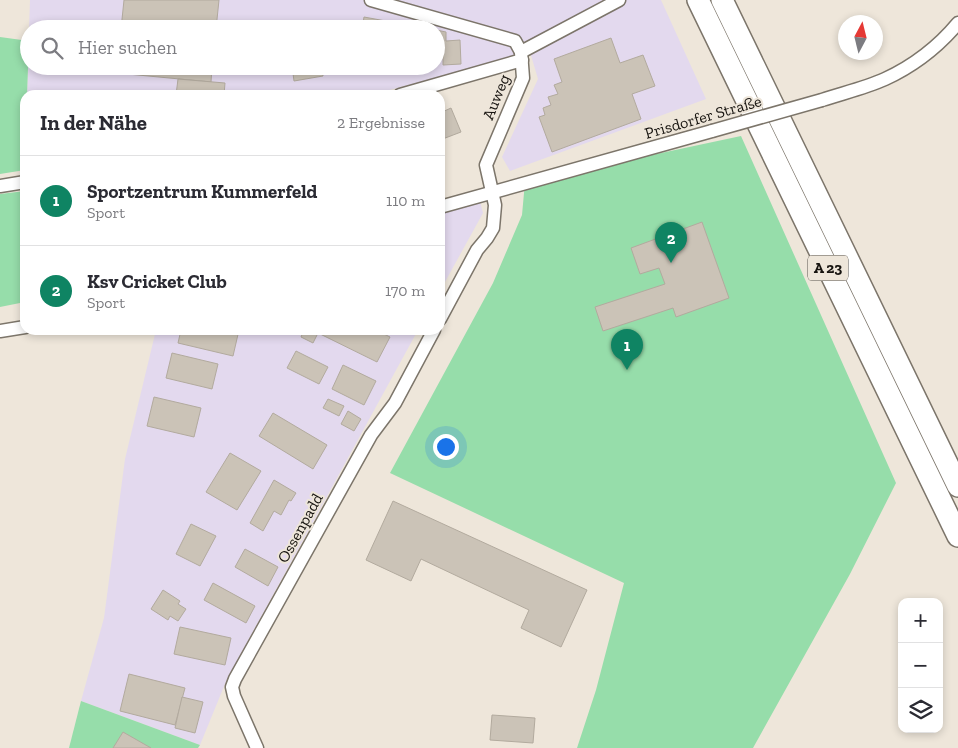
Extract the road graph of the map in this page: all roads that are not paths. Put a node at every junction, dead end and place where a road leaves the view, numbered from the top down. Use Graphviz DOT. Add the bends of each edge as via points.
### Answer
graph roads {
  1 [pos="371,0"];
  2 [pos="619,0"];
  3 [pos="698,0"];
  4 [pos="722,0"];
  5 [pos="441,20"];
  6 [pos="445,21"];
  7 [pos="958,23"];
  8 [pos="522,56"];
  9 [pos="416,90"];
  10 [pos="20,183"];
  11 [pos="0,186"];
  12 [pos="491,193"];
  13 [pos="445,206"];
  14 [pos="445,310"];
  15 [pos="20,328"];
  16 [pos="0,331"];
  17 [pos="431,335"];
  18 [pos="958,486"];
  19 [pos="958,536"];
  20 [pos="256,748"];
  1 -- 5 [label="street"];
  2 -- 8 [label="street"];
  3 -- 19 [label="highway, A 23"];
  4 -- 18 [label="highway, A 23"];
  6 -- 8 [label="street" via="515,41"];
  7 -- 12 [label="street, Prisdorfer Straße, bridge" via="945,39 919,59 884,79 822,100"];
  8 -- 9 [label="street"];
  8 -- 12 [label="street, Auweg" via="523,78 486,165"];
  10 -- 11 [label="street"];
  12 -- 13 [label="street, Prisdorfer Straße"];
  12 -- 14 [label="street" via="495,205 493,228 477,250"];
  15 -- 16 [label="street"];
  17 -- 20 [label="street, Ossenpadd" via="395,403 371,435 235,679 232,687 234,696"];
}
